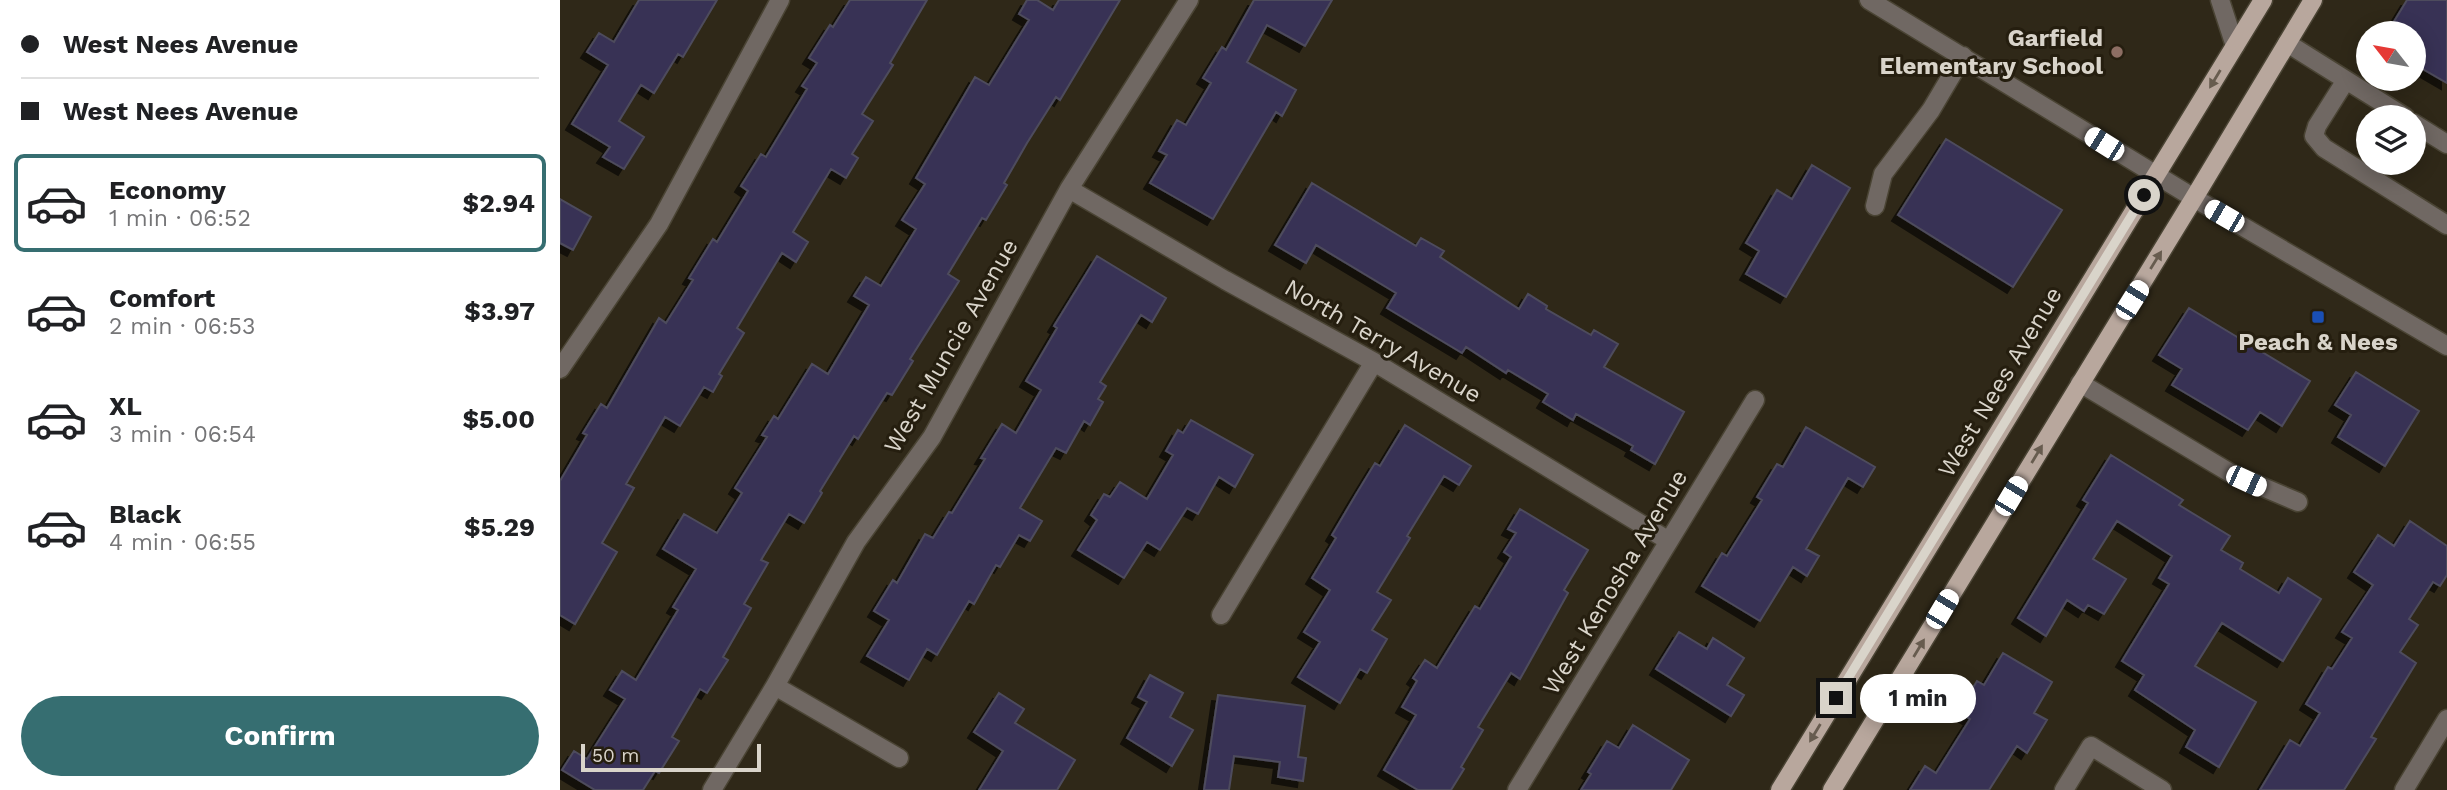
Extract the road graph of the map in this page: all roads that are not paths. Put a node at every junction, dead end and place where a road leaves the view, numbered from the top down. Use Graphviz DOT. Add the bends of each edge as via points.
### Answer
graph roads {
  1 [pos="780,0"];
  2 [pos="1189,0"];
  3 [pos="1869,0"];
  4 [pos="2220,0"];
  5 [pos="2263,0"];
  6 [pos="2313,0"];
  7 [pos="2287,43"];
  8 [pos="2235,46"];
  9 [pos="1963,56"];
  10 [pos="2346,80"];
  11 [pos="2386,105"];
  12 [pos="2426,131"];
  13 [pos="2447,144"];
  14 [pos="2156,175"];
  15 [pos="1069,189"];
  16 [pos="2194,198"];
  17 [pos="1875,206"];
  18 [pos="2447,225"];
  19 [pos="2447,346"];
  20 [pos="1374,362"];
  21 [pos="560,369"];
  22 [pos="2080,383"];
  23 [pos="1755,400"];
  24 [pos="2298,502"];
  25 [pos="1669,541"];
  26 [pos="1221,615"];
  27 [pos="775,686"];
  28 [pos="2447,719"];
  29 [pos="899,758"];
  30 [pos="712,790"];
  31 [pos="1517,790"];
  32 [pos="1780,790"];
  33 [pos="1832,790"];
  34 [pos="2064,790"];
  35 [pos="2162,790"];
  36 [pos="2404,790"];
  1 -- 21 [label="street" via="659,224"];
  2 -- 15 [label="street, West Muncie Avenue"];
  3 -- 9 [label="street"];
  4 -- 8 [label="street"];
  5 -- 8 [label="main road, West Nees Avenue"];
  6 -- 7 [label="main road"];
  7 -- 10 [label="street"];
  7 -- 16 [label="main road"];
  8 -- 14 [label="main road, West Nees Avenue, one-way"];
  9 -- 14 [label="street"];
  9 -- 17 [label="street" via="1931,110 1883,174"];
  10 -- 11 [label="street"];
  10 -- 18 [label="street" via="2314,136 2324,148"];
  12 -- 13 [label="street"];
  14 -- 16 [label="street"];
  14 -- 32 [label="main road, West Nees Avenue, one-way"];
  15 -- 20 [label="street, North Terry Avenue"];
  15 -- 27 [label="street, West Muncie Avenue" via="932,437 856,542"];
  16 -- 19 [label="street"];
  22 -- 16 [label="main road, one-way"];
  20 -- 25 [label="street, North Terry Avenue"];
  20 -- 26 [label="street"];
  22 -- 24 [label="street" via="2232,474"];
  33 -- 22 [label="main road, one-way"];
  23 -- 25 [label="street, West Kenosha Avenue"];
  25 -- 31 [label="street, West Kenosha Avenue"];
  27 -- 29 [label="street"];
  27 -- 30 [label="street, West Muncie Avenue"];
  28 -- 36 [label="street"];
  34 -- 35 [label="street" via="2091,746"];
}
